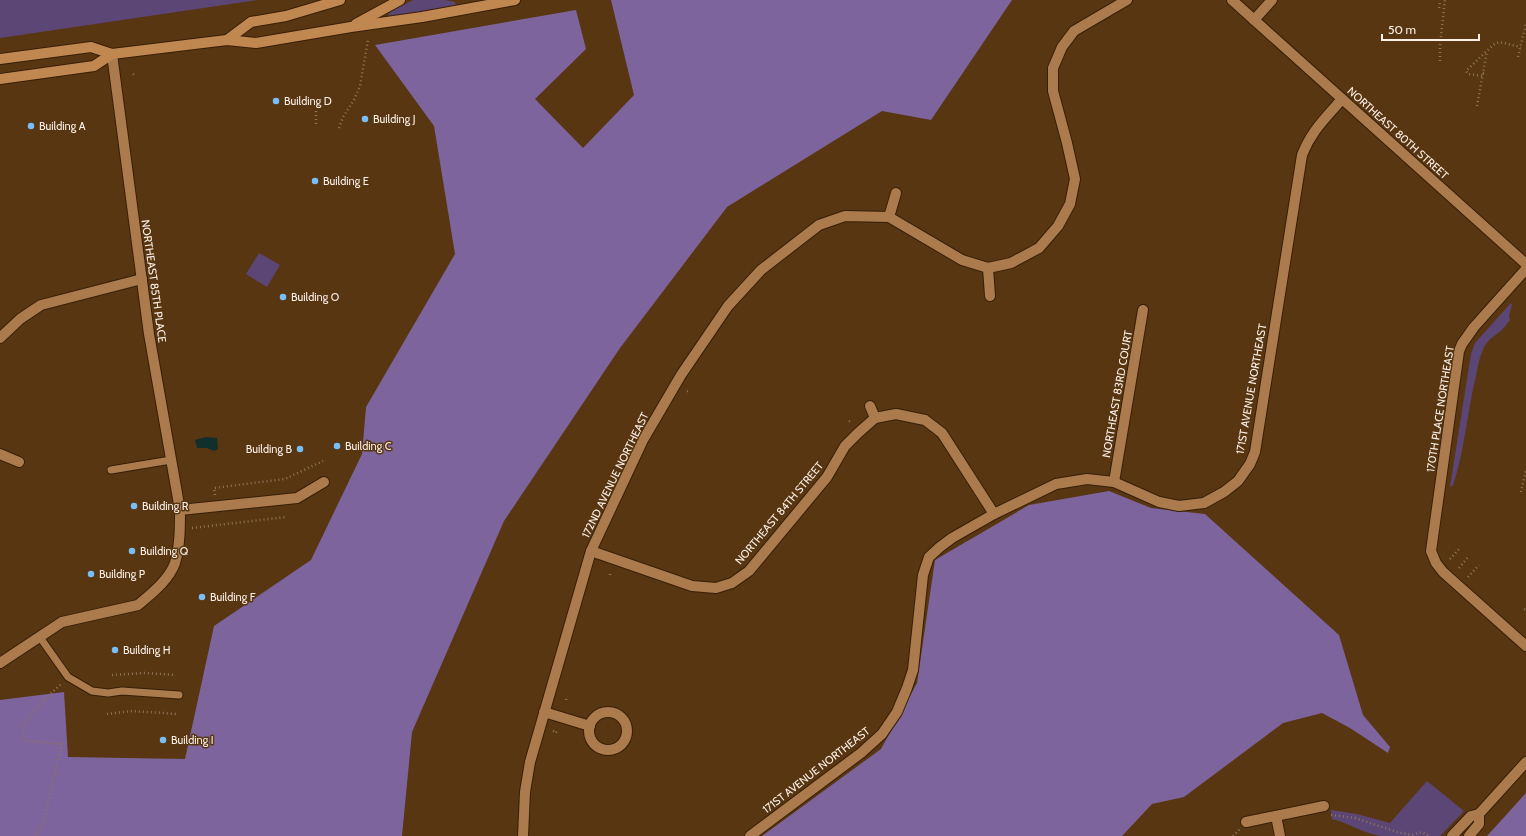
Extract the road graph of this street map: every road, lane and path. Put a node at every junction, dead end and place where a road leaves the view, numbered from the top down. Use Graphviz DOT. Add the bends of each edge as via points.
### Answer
graph roads {
  1 [pos="340,0"];
  2 [pos="400,0"];
  3 [pos="515,0"];
  4 [pos="1127,0"];
  5 [pos="1232,0"];
  6 [pos="1272,0"];
  7 [pos="1440,0"];
  8 [pos="1445,0"];
  9 [pos="1439,8"];
  10 [pos="1254,20"];
  11 [pos="1526,23"];
  12 [pos="351,27"];
  13 [pos="227,40"];
  14 [pos="368,40"];
  15 [pos="1521,47"];
  16 [pos="1487,51"];
  17 [pos="112,54"];
  18 [pos="1518,57"];
  19 [pos="0,59"];
  20 [pos="1440,61"];
  21 [pos="1487,74"];
  22 [pos="1482,75"];
  23 [pos="0,79"];
  24 [pos="1342,99"];
  25 [pos="1477,106"];
  26 [pos="316,108"];
  27 [pos="316,124"];
  28 [pos="339,128"];
  29 [pos="896,193"];
  30 [pos="889,217"];
  31 [pos="1526,264"];
  32 [pos="988,268"];
  33 [pos="1526,269"];
  34 [pos="142,279"];
  35 [pos="990,296"];
  36 [pos="1143,310"];
  37 [pos="0,338"];
  38 [pos="870,406"];
  39 [pos="875,418"];
  40 [pos="0,454"];
  41 [pos="171,460"];
  42 [pos="323,461"];
  43 [pos="19,462"];
  44 [pos="111,470"];
  45 [pos="1526,470"];
  46 [pos="324,482"];
  47 [pos="1114,482"];
  48 [pos="1521,492"];
  49 [pos="215,498"];
  50 [pos="180,510"];
  51 [pos="994,514"];
  52 [pos="286,516"];
  53 [pos="192,528"];
  54 [pos="1460,548"];
  55 [pos="591,551"];
  56 [pos="1469,556"];
  57 [pos="1450,559"];
  58 [pos="1479,565"];
  59 [pos="1458,568"];
  60 [pos="1468,577"];
  61 [pos="39,636"];
  62 [pos="1526,646"];
  63 [pos="0,664"];
  64 [pos="112,674"];
  65 [pos="176,675"];
  66 [pos="68,677"];
  67 [pos="179,695"];
  68 [pos="567,696"];
  69 [pos="566,700"];
  70 [pos="544,712"];
  71 [pos="107,714"];
  72 [pos="177,714"];
  73 [pos="590,726"];
  74 [pos="557,729"];
  75 [pos="553,731"];
  76 [pos="1526,762"];
  77 [pos="1324,806"];
  78 [pos="1479,814"];
  79 [pos="1331,815"];
  80 [pos="1276,816"];
  81 [pos="1246,822"];
  82 [pos="1237,831"];
  83 [pos="36,836"];
  84 [pos="524,836"];
  85 [pos="750,836"];
  86 [pos="1233,836"];
  87 [pos="1280,836"];
  88 [pos="1429,836"];
  89 [pos="1452,836"];
  90 [pos="1469,836"];
  1 -- 13 [label="main road" via="286,16 251,22"];
  2 -- 12 [label="main road"];
  3 -- 12 [label="main road"];
  4 -- 32 [label="street, 172ND AVENUE NORTHEAST" via="1074,31 1062,47 1053,68 1053,91 1075,179 1070,204 1058,226 1038,248 1011,263"];
  5 -- 10 [label="street, NORTHEAST 80TH STREET"];
  6 -- 10 [label="street"];
  7 -- 9 [label="path"];
  8 -- 20 [label="path"];
  10 -- 24 [label="street, NORTHEAST 80TH STREET"];
  11 -- 15 [label="path"];
  12 -- 13 [label="main road" via="256,44"];
  13 -- 17 [label="main road"];
  14 -- 28 [label="path" via="360,86"];
  15 -- 16 [label="path" via="1499,42"];
  15 -- 18 [label="path"];
  16 -- 22 [label="path"];
  16 -- 22 [label="path" via="1466,71 1468,74"];
  17 -- 19 [label="main road" via="91,47"];
  17 -- 23 [label="main road" via="94,66"];
  17 -- 34 [label="street, NORTHEAST 85TH PLACE"];
  21 -- 22 [label="path"];
  22 -- 25 [label="path"];
  24 -- 31 [label="street, NORTHEAST 80TH STREET"];
  24 -- 47 [label="street, 171ST AVENUE NORTHEAST" via="1308,140 1302,155 1255,452 1250,464 1238,481 1224,492 1204,502 1180,506 1159,502"];
  26 -- 27 [label="path"];
  29 -- 30 [label="street"];
  30 -- 32 [label="street, 172ND AVENUE NORTHEAST" via="962,260"];
  30 -- 55 [label="street, 172ND AVENUE NORTHEAST" via="845,216 819,225 761,270 728,306 681,375 643,440"];
  32 -- 35 [label="street"];
  33 -- 62 [label="street, 170TH PLACE NORTHEAST" via="1474,327 1459,351 1430,551 1436,563 1447,575"];
  34 -- 37 [label="street" via="41,305 20,319"];
  34 -- 41 [label="street, NORTHEAST 85TH PLACE"];
  36 -- 47 [label="street, NORTHEAST 83RD COURT"];
  38 -- 39 [label="street"];
  39 -- 51 [label="street" via="896,414 925,420 942,432"];
  39 -- 55 [label="street, NORTHEAST 84TH STREET" via="845,446 827,477 749,571 732,583 716,588 692,586"];
  40 -- 43 [label="street"];
  41 -- 44 [label="lane"];
  41 -- 50 [label="street, NORTHEAST 85TH PLACE"];
  42 -- 49 [label="path" via="285,479 214,488"];
  45 -- 48 [label="path"];
  46 -- 50 [label="street" via="297,498"];
  47 -- 51 [label="street, 171ST AVENUE NORTHEAST" via="1087,479 1056,484"];
  50 -- 61 [label="street, NORTHEAST 85TH PLACE" via="180,539 174,564 164,580 146,599 138,605 62,622"];
  51 -- 85 [label="street, 171ST AVENUE NORTHEAST" via="952,538 929,557 923,575 913,670 897,712 882,734 862,753"];
  52 -- 53 [label="path"];
  54 -- 57 [label="path"];
  55 -- 70 [label="street, 172ND AVENUE NORTHEAST"];
  56 -- 59 [label="path"];
  58 -- 60 [label="path"];
  61 -- 63 [label="street, NORTHEAST 85TH PLACE"];
  61 -- 66 [label="lane"];
  64 -- 65 [label="path"];
  66 -- 67 [label="lane" via="92,691"];
  66 -- 83 [label="path" via="22,726 25,741 62,744 43,824"];
  68 -- 69 [label="path"];
  70 -- 73 [label="street"];
  70 -- 84 [label="street, 172ND AVENUE NORTHEAST" via="526,785"];
  71 -- 72 [label="path" via="132,711"];
  74 -- 75 [label="path" via="556,733"];
  76 -- 78 [label="street"];
  77 -- 80 [label="street"];
  78 -- 89 [label="street" via="1471,816"];
  78 -- 90 [label="street" via="1479,824"];
  79 -- 88 [label="path" via="1355,818 1397,832 1412,835 1422,832"];
  80 -- 81 [label="street"];
  80 -- 87 [label="street"];
  82 -- 86 [label="path"];
}
